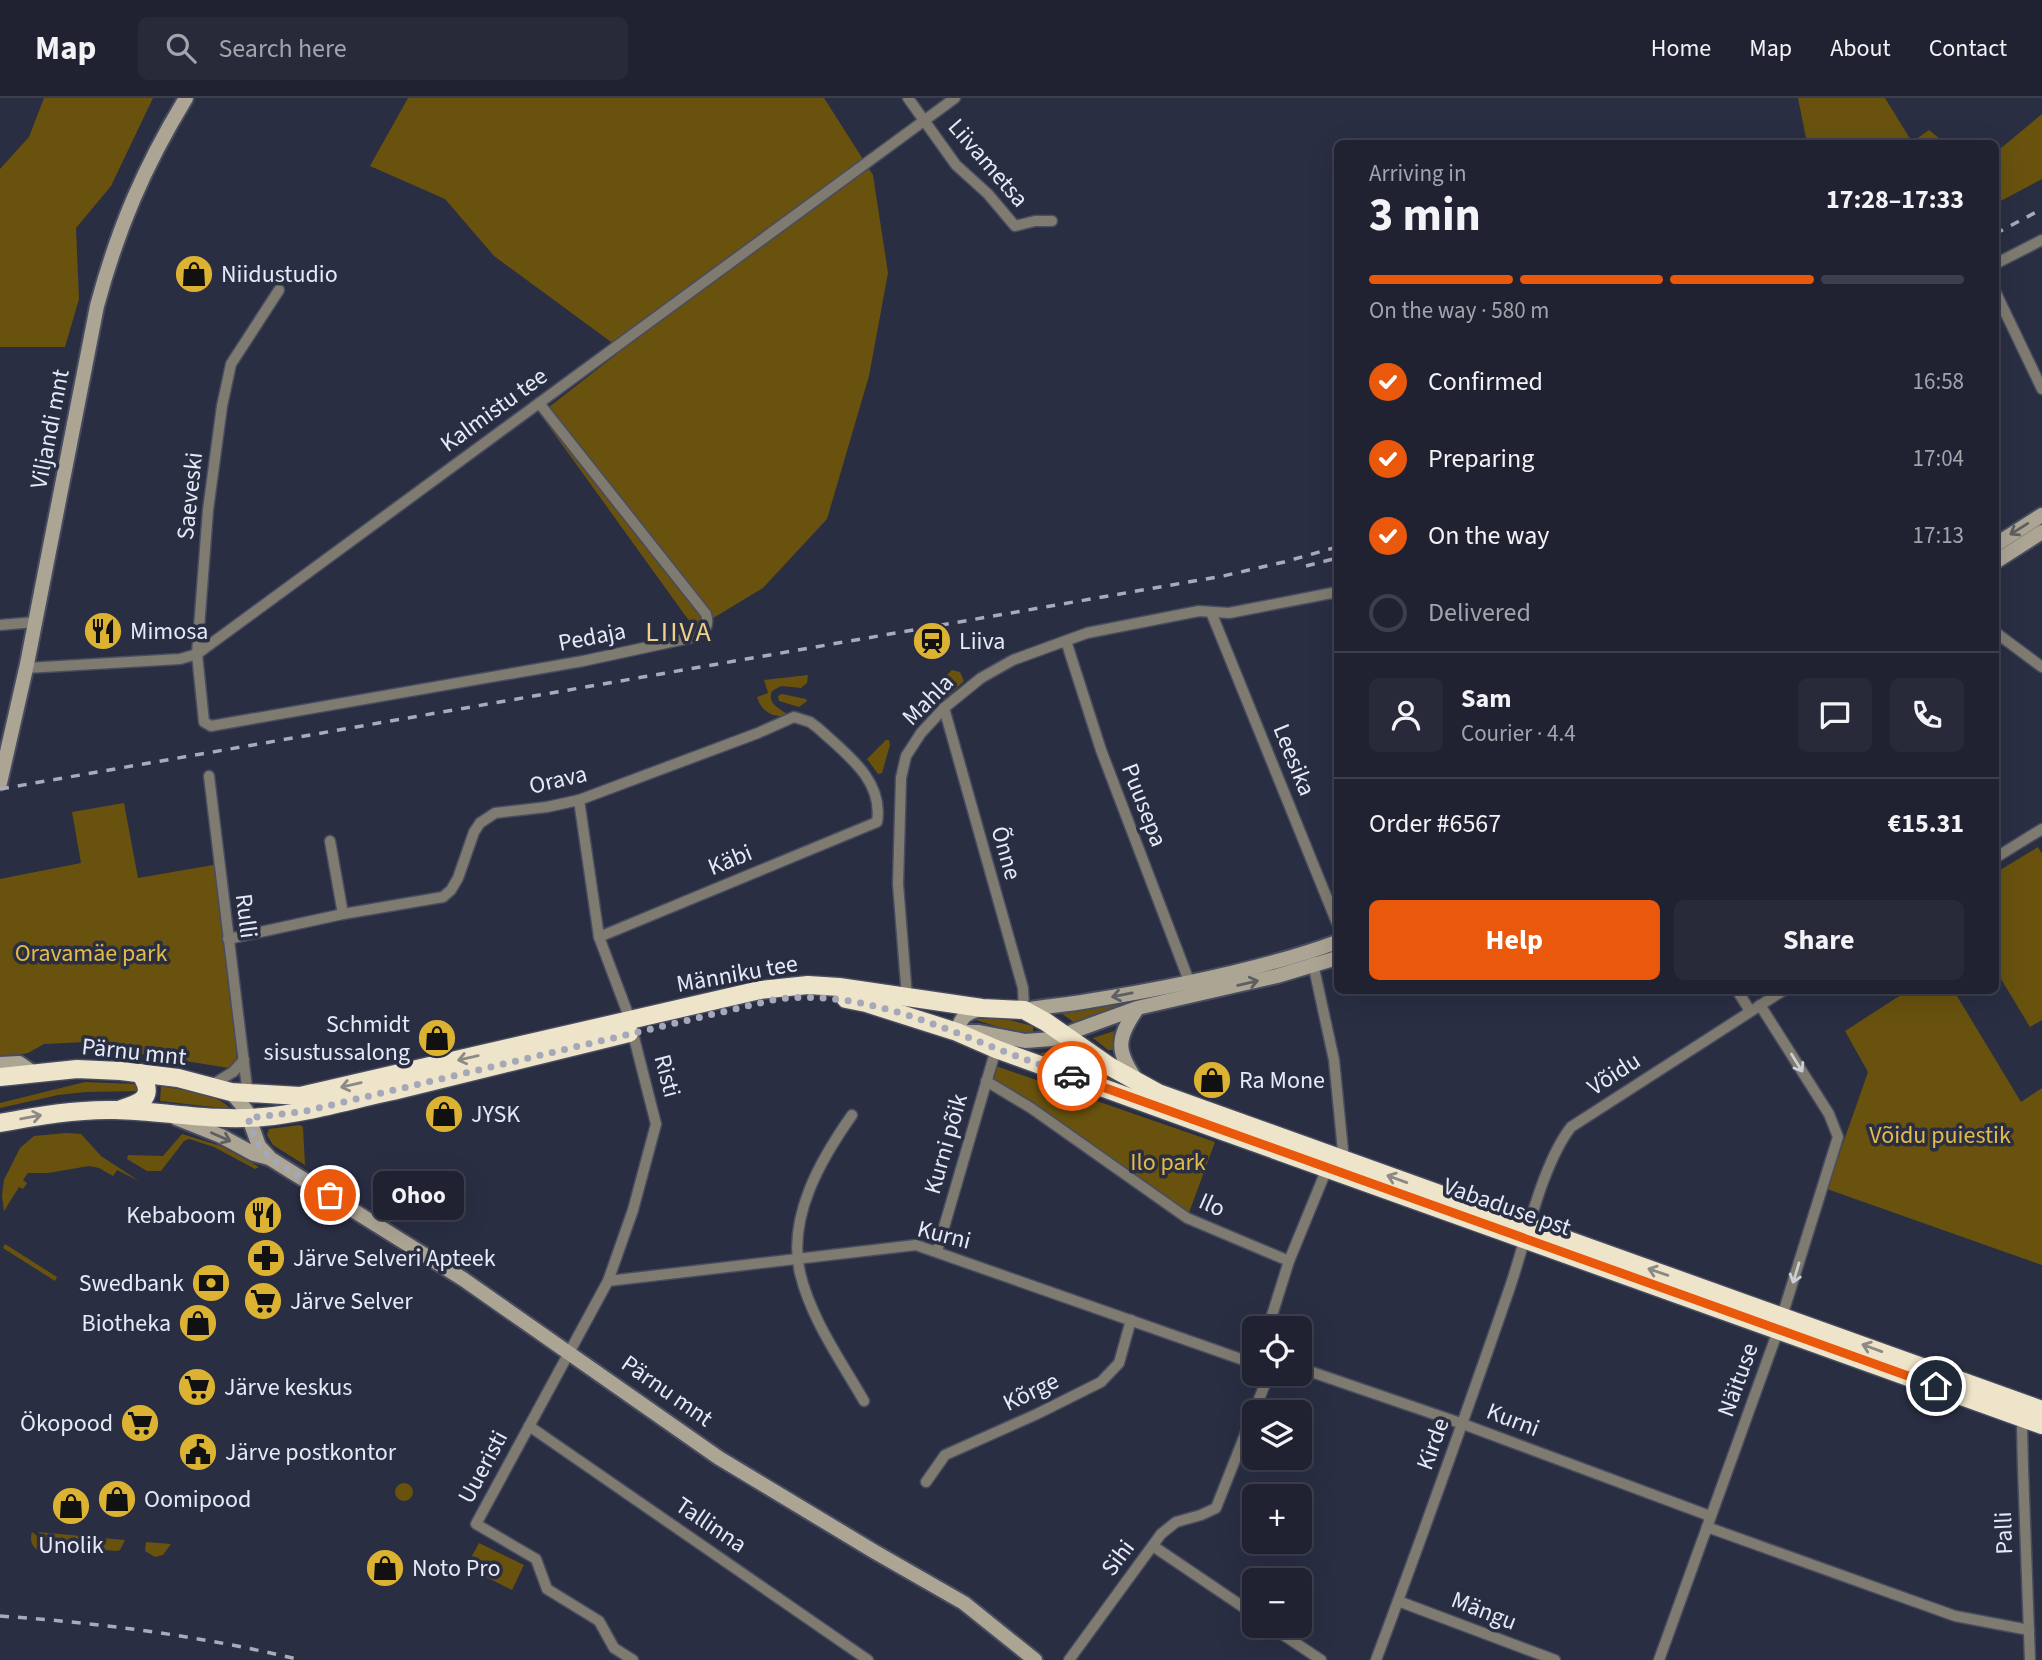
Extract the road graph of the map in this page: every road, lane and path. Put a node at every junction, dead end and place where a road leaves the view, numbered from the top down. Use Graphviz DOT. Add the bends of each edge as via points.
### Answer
graph roads {
  1 [pos="186,98"];
  2 [pos="908,98"];
  3 [pos="956,98"];
  4 [pos="925,121"];
  5 [pos="1052,221"];
  6 [pos="2042,240"];
  7 [pos="1999,262"];
  8 [pos="279,290"];
  9 [pos="1999,299"];
  10 [pos="2042,389"];
  11 [pos="539,403"];
  12 [pos="2042,515"];
  13 [pos="2042,532"];
  14 [pos="1999,542"];
  15 [pos="1999,559"];
  16 [pos="1334,593"];
  17 [pos="1211,612"];
  18 [pos="35,622"];
  19 [pos="0,625"];
  20 [pos="1999,635"];
  21 [pos="1066,641"];
  22 [pos="197,654"];
  23 [pos="2042,667"];
  24 [pos="26,668"];
  25 [pos="944,708"];
  26 [pos="204,722"];
  27 [pos="209,776"];
  28 [pos="0,783"];
  29 [pos="579,800"];
  30 [pos="877,822"];
  31 [pos="2042,829"];
  32 [pos="330,841"];
  33 [pos="1999,856"];
  34 [pos="343,914"];
  35 [pos="1334,916"];
  36 [pos="599,937"];
  37 [pos="228,939"];
  38 [pos="1334,944"];
  39 [pos="1334,958"];
  40 [pos="1312,959"];
  41 [pos="1189,981"];
  42 [pos="1740,994"];
  43 [pos="1778,994"];
  44 [pos="907,997"];
  45 [pos="1182,997"];
  46 [pos="1760,1005"];
  47 [pos="982,1008"];
  48 [pos="1137,1008"];
  49 [pos="1024,1010"];
  50 [pos="1751,1011"];
  51 [pos="631,1026"];
  52 [pos="957,1032"];
  53 [pos="1065,1035"];
  54 [pos="996,1049"];
  55 [pos="244,1060"];
  56 [pos="0,1064"];
  57 [pos="32,1072"];
  58 [pos="140,1073"];
  59 [pos="0,1077"];
  60 [pos="986,1081"];
  61 [pos="1140,1085"];
  62 [pos="210,1086"];
  63 [pos="240,1092"];
  64 [pos="118,1110"];
  65 [pos="247,1114"];
  66 [pos="172,1115"];
  67 [pos="852,1115"];
  68 [pos="0,1124"];
  69 [pos="271,1159"];
  70 [pos="1333,1161"];
  71 [pos="1528,1234"];
  72 [pos="937,1251"];
  73 [pos="799,1257"];
  74 [pos="1289,1261"];
  75 [pos="608,1281"];
  76 [pos="1272,1316"];
  77 [pos="1131,1320"];
  78 [pos="1780,1323"];
  79 [pos="570,1353"];
  80 [pos="1242,1359"];
  81 [pos="1312,1372"];
  82 [pos="1264,1386"];
  83 [pos="864,1401"];
  84 [pos="2031,1411"];
  85 [pos="1463,1424"];
  86 [pos="2042,1425"];
  87 [pos="529,1426"];
  88 [pos="926,1482"];
  89 [pos="1710,1516"];
  90 [pos="1707,1527"];
  91 [pos="1153,1546"];
  92 [pos="1398,1601"];
  93 [pos="1242,1606"];
  94 [pos="2029,1630"];
  95 [pos="1288,1638"];
  96 [pos="633,1660"];
  97 [pos="868,1660"];
  98 [pos="1035,1660"];
  99 [pos="1069,1660"];
  100 [pos="1321,1660"];
  101 [pos="1376,1660"];
  102 [pos="1555,1660"];
  103 [pos="1659,1660"];
  104 [pos="2030,1660"];
  1 -- 18 [label="main road, Viljandi mnt" via="131,202 105,276"];
  2 -- 4 [label="street, Liivametsa"];
  3 -- 4 [label="street, Kalmistu tee"];
  4 -- 5 [label="street, Liivametsa" via="956,165 1015,226"];
  4 -- 11 [label="street, Kalmistu tee"];
  6 -- 7 [label="street"];
  8 -- 22 [label="street, Saeveski" via="231,364 208,510"];
  9 -- 10 [label="street"];
  11 -- 22 [label="street, Kalmistu tee"];
  11 -- 26 [label="street, Pedaja" via="706,614 706,629 695,637 583,661 211,726"];
  12 -- 14 [label="main road, one-way"];
  13 -- 15 [label="main road"];
  16 -- 17 [label="street, Mahla" via="1229,613"];
  17 -- 21 [label="street, Mahla" via="1103,629"];
  17 -- 35 [label="street, Leesika"];
  18 -- 19 [label="street"];
  18 -- 24 [label="main road, Viljandi mnt"];
  20 -- 23 [label="street"];
  21 -- 25 [label="street, Mahla" via="998,668"];
  21 -- 41 [label="street, Puusepa" via="1101,750"];
  22 -- 24 [label="street, Kalmistu tee" via="180,659"];
  22 -- 26 [label="street, Saeveski"];
  24 -- 28 [label="main road, Viljandi mnt"];
  25 -- 44 [label="street, Mahla" via="906,756 901,778 898,884"];
  25 -- 49 [label="street, Õnne" via="1023,988"];
  27 -- 37 [label="street, Rulli"];
  29 -- 30 [label="street, Orava" via="794,717 818,728 863,771 878,802"];
  29 -- 34 [label="street, Orava" via="495,813 480,823 458,878 443,897"];
  29 -- 36 [label="street, Risti"];
  30 -- 36 [label="street, Käbi"];
  31 -- 33 [label="street"];
  32 -- 34 [label="street"];
  34 -- 37 [label="street, Orava"];
  36 -- 51 [label="street, Risti"];
  37 -- 55 [label="street, Rulli"];
  38 -- 40 [label="main road, Männiku tee"];
  39 -- 40 [label="main road, Männiku tee"];
  40 -- 41 [label="main road, Männiku tee"];
  45 -- 40 [label="main road, Männiku tee, one-way"];
  40 -- 70 [label="street" via="1334,1060 1343,1151"];
  41 -- 45 [label="street"];
  41 -- 49 [label="main road, Männiku tee, one-way"];
  42 -- 50 [label="street"];
  43 -- 46 [label="street, Võidu"];
  44 -- 47 [label="highway, Männiku tee"];
  44 -- 51 [label="highway, Männiku tee" via="808,985 760,990"];
  45 -- 48 [label="main road, Männiku tee"];
  46 -- 50 [label="street, Võidu"];
  46 -- 78 [label="street, Näituse, one-way" via="1829,1114 1838,1137"];
  47 -- 49 [label="highway, Männiku tee"];
  47 -- 52 [label="main road" via="960,1019"];
  48 -- 53 [label="main road, Männiku tee"];
  48 -- 61 [label="main road" via="1124,1026 1120,1043 1124,1061"];
  49 -- 53 [label="highway, Vabaduse pst"];
  50 -- 71 [label="street, Võidu" via="1571,1127 1546,1173"];
  51 -- 52 [label="highway, Männiku tee" via="806,996 866,1003"];
  51 -- 63 [label="highway, Männiku tee, one-way" via="312,1094"];
  51 -- 65 [label="highway, Männiku tee" via="465,1074 306,1111"];
  51 -- 75 [label="street, Risti" via="656,1124"];
  52 -- 53 [label="main road, Männiku tee" via="1025,1041"];
  52 -- 54 [label="highway, Vabaduse pst"];
  53 -- 61 [label="highway, Vabaduse pst"];
  54 -- 60 [label="street, Kurni põik"];
  54 -- 70 [label="highway, Vabaduse pst"];
  55 -- 62 [label="street"];
  55 -- 63 [label="street, Rulli"];
  56 -- 57 [label="main road" via="19,1063"];
  57 -- 58 [label="highway, Pärnu mnt"];
  57 -- 59 [label="highway, Pärnu mnt"];
  58 -- 62 [label="highway, Pärnu mnt"];
  58 -- 64 [label="highway" via="147,1083 146,1097"];
  60 -- 72 [label="street, Kurni põik"];
  60 -- 74 [label="street, Ilo" via="1187,1218"];
  61 -- 70 [label="highway, Vabaduse pst"];
  62 -- 63 [label="highway, Pärnu mnt"];
  63 -- 65 [label="main road, Pärnu mnt"];
  64 -- 66 [label="highway, Pärnu mnt"];
  68 -- 64 [label="highway, Pärnu mnt, one-way" via="62,1112"];
  65 -- 66 [label="highway, Pärnu mnt"];
  65 -- 69 [label="main road, Pärnu mnt" via="256,1141"];
  66 -- 69 [label="main road, Pärnu mnt, one-way"];
  67 -- 73 [label="street" via="807,1193 798,1235"];
  69 -- 79 [label="main road, Pärnu mnt" via="463,1279"];
  70 -- 71 [label="highway, Vabaduse pst"];
  70 -- 74 [label="street"];
  71 -- 78 [label="highway, Vabaduse pst"];
  71 -- 85 [label="street, Kirde"];
  72 -- 73 [label="street, Kurni" via="916,1245"];
  72 -- 77 [label="street, Kurni"];
  73 -- 75 [label="street, Kurni"];
  73 -- 83 [label="street" via="812,1306"];
  74 -- 76 [label="street"];
  75 -- 79 [label="street, Risti"];
  77 -- 80 [label="street, Kurni"];
  77 -- 88 [label="street, Kõrge" via="1119,1363 1101,1382 944,1455"];
  78 -- 84 [label="highway, Vabaduse pst"];
  78 -- 89 [label="street, Näituse"];
  79 -- 87 [label="street, Uueristi"];
  79 -- 98 [label="main road, Pärnu mnt" via="719,1458 964,1603"];
  81 -- 85 [label="street, Kurni"];
  82 -- 91 [label="street" via="1216,1508 1176,1522"];
  84 -- 86 [label="highway, Vabaduse pst"];
  84 -- 94 [label="street, Palli" via="2022,1428"];
  85 -- 89 [label="street, Kurni"];
  85 -- 92 [label="street, Kirde"];
  87 -- 96 [label="street, Uueristi" via="476,1524 536,1559 547,1589 599,1621 614,1648"];
  87 -- 97 [label="street, Tallinna"];
  89 -- 90 [label="street, Näituse"];
  90 -- 94 [label="street" via="1955,1616"];
  90 -- 103 [label="street, Näituse"];
  91 -- 93 [label="street, Sihi"];
  91 -- 99 [label="street, Sihi"];
  92 -- 101 [label="street, Kirde"];
  92 -- 102 [label="street, Mängu"];
  94 -- 104 [label="street, Palli"];
  95 -- 100 [label="street"];
}
